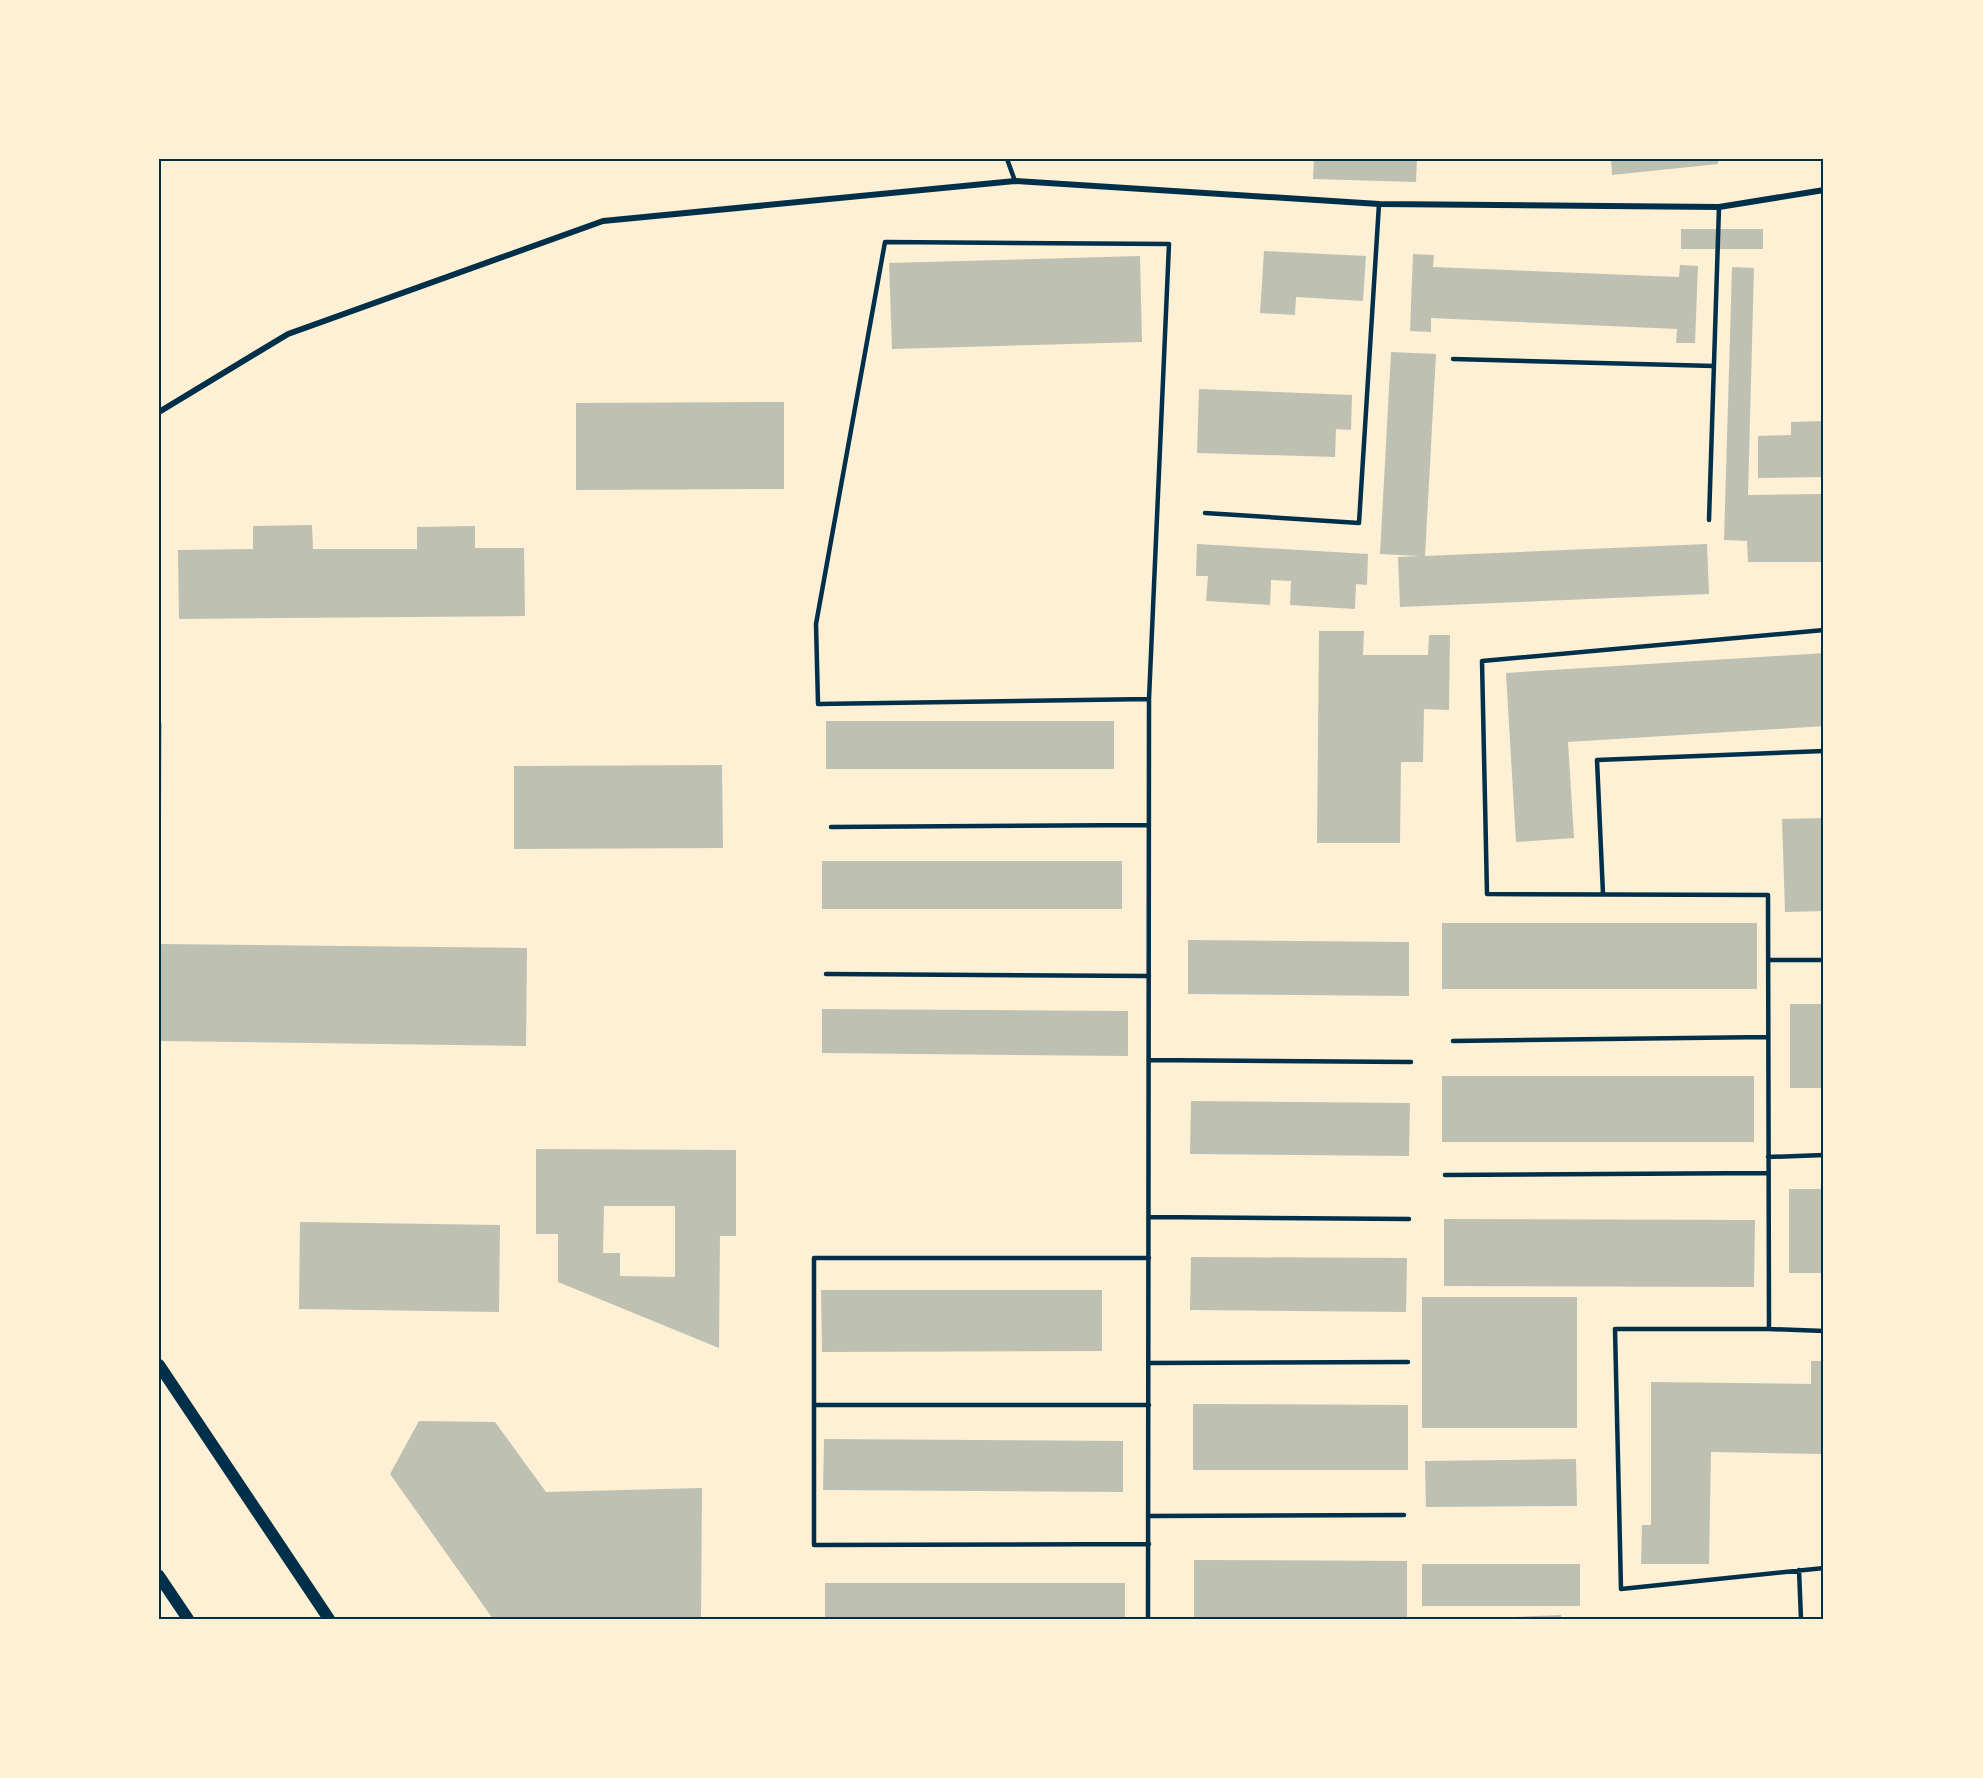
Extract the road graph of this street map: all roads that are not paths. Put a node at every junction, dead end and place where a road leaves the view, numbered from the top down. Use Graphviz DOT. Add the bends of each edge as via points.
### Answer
graph roads {
  1 [pos="1007,159"];
  2 [pos="1015,181"];
  3 [pos="1824,190"];
  4 [pos="1379,204"];
  5 [pos="1719,207"];
  6 [pos="1453,359"];
  7 [pos="1714,366"];
  8 [pos="159,412"];
  9 [pos="1205,513"];
  10 [pos="1709,520"];
  11 [pos="1824,630"];
  12 [pos="1149,699"];
  13 [pos="1824,751"];
  14 [pos="1149,825"];
  15 [pos="831,827"];
  16 [pos="1603,894"];
  17 [pos="1768,960"];
  18 [pos="1824,960"];
  19 [pos="826,974"];
  20 [pos="1149,976"];
  21 [pos="1768,1037"];
  22 [pos="1453,1041"];
  23 [pos="1149,1060"];
  24 [pos="1411,1062"];
  25 [pos="1824,1155"];
  26 [pos="1768,1156"];
  27 [pos="1768,1173"];
  28 [pos="1445,1175"];
  29 [pos="1149,1217"];
  30 [pos="1409,1219"];
  31 [pos="1149,1258"];
  32 [pos="1769,1329"];
  33 [pos="1824,1331"];
  34 [pos="1408,1362"];
  35 [pos="1149,1363"];
  36 [pos="159,1365"];
  37 [pos="814,1405"];
  38 [pos="1149,1405"];
  39 [pos="1404,1515"];
  40 [pos="1149,1516"];
  41 [pos="1149,1544"];
  42 [pos="1824,1568"];
  43 [pos="1799,1570"];
  44 [pos="159,1576"];
  45 [pos="188,1619"];
  46 [pos="329,1619"];
  47 [pos="1148,1619"];
  48 [pos="1801,1619"];
  1 -- 2 [label="lane"];
  2 -- 4 [label="street"];
  2 -- 8 [label="street" via="603,221 288,334"];
  3 -- 5 [label="street"];
  4 -- 5 [label="street"];
  4 -- 9 [label="lane" via="1359,523"];
  5 -- 7 [label="lane"];
  6 -- 7 [label="lane"];
  7 -- 10 [label="lane"];
  11 -- 16 [label="lane" via="1482,661 1487,894"];
  12 -- 12 [label="lane" via="818,704 816,624 885,242 1169,244"];
  12 -- 14 [label="lane"];
  13 -- 16 [label="lane" via="1597,760"];
  14 -- 15 [label="lane"];
  14 -- 20 [label="lane"];
  16 -- 17 [label="lane" via="1768,895"];
  17 -- 18 [label="lane"];
  17 -- 21 [label="lane"];
  19 -- 20 [label="lane"];
  20 -- 23 [label="lane"];
  21 -- 22 [label="lane"];
  21 -- 26 [label="lane"];
  23 -- 24 [label="lane"];
  23 -- 29 [label="lane"];
  25 -- 26 [label="lane"];
  26 -- 27 [label="lane"];
  27 -- 28 [label="lane"];
  27 -- 32 [label="lane"];
  29 -- 30 [label="lane"];
  29 -- 31 [label="lane"];
  31 -- 35 [label="lane"];
  31 -- 37 [label="lane" via="814,1258"];
  32 -- 33 [label="lane"];
  32 -- 43 [label="lane" via="1615,1329 1622,1589"];
  34 -- 35 [label="lane"];
  35 -- 38 [label="lane"];
  36 -- 46 [label="main road"];
  37 -- 38 [label="lane"];
  37 -- 41 [label="lane" via="814,1545"];
  38 -- 40 [label="lane"];
  39 -- 40 [label="lane"];
  40 -- 41 [label="lane"];
  41 -- 47 [label="lane"];
  42 -- 43 [label="lane"];
  43 -- 48 [label="lane"];
  44 -- 45 [label="main road"];
}
